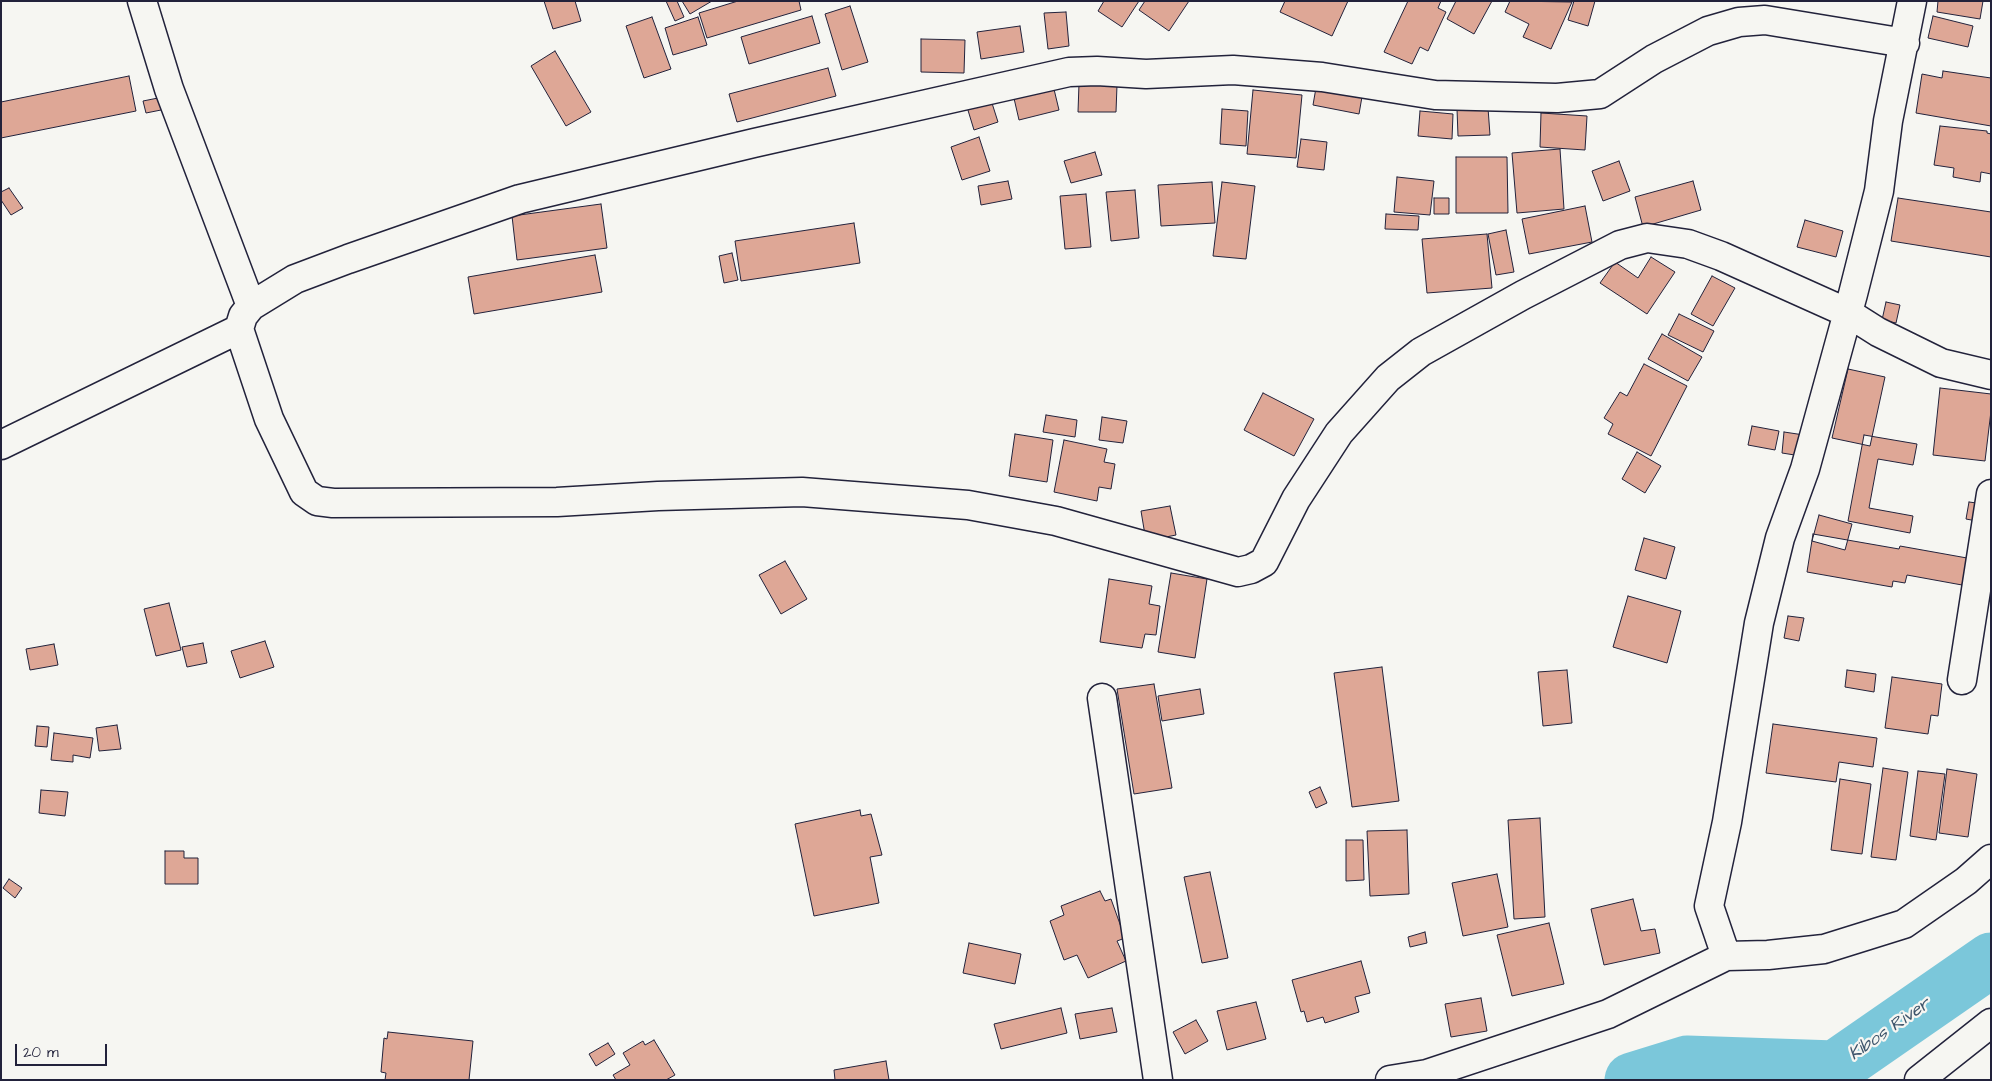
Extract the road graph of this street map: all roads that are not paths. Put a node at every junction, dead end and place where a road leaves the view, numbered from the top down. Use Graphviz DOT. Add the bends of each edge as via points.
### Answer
graph roads {
  1 [pos="142,1"];
  2 [pos="1912,1"];
  3 [pos="1757,10"];
  4 [pos="1904,43"];
  5 [pos="1848,313"];
  6 [pos="245,317"];
  7 [pos="1991,375"];
  8 [pos="1,445"];
  9 [pos="1991,494"];
  10 [pos="1962,680"];
  11 [pos="1102,698"];
  12 [pos="1991,859"];
  13 [pos="1726,956"];
  14 [pos="1991,1023"];
  15 [pos="1158,1080"];
  16 [pos="1390,1080"];
  17 [pos="1919,1080"];
  1 -- 6 [label="street"];
  2 -- 4 [label="street"];
  3 -- 4 [label="street"];
  3 -- 6 [label="street" via="1739,22 1708,31 1654,59 1600,94 1557,98 1435,95 1322,76 1233,70 1146,74 1069,72 520,199 295,279"];
  4 -- 5 [label="street" via="1878,191"];
  5 -- 6 [label="street" via="1688,244 1648,238 1620,245 1429,348 1388,378 1339,432 1296,499 1264,562 1238,572 1056,521 968,505 802,492 557,502 333,503 316,500 304,492 269,419"];
  5 -- 7 [label="street" via="1878,332 1941,363"];
  5 -- 13 [label="street" via="1805,469 1780,538 1759,623 1727,822 1709,906"];
  6 -- 8 [label="street"];
  9 -- 10 [label="street"];
  11 -- 15 [label="street"];
  12 -- 13 [label="street" via="1966,881 1904,924 1824,949"];
  13 -- 16 [label="street" via="1608,1014 1427,1074"];
  14 -- 17 [label="street"];
}
